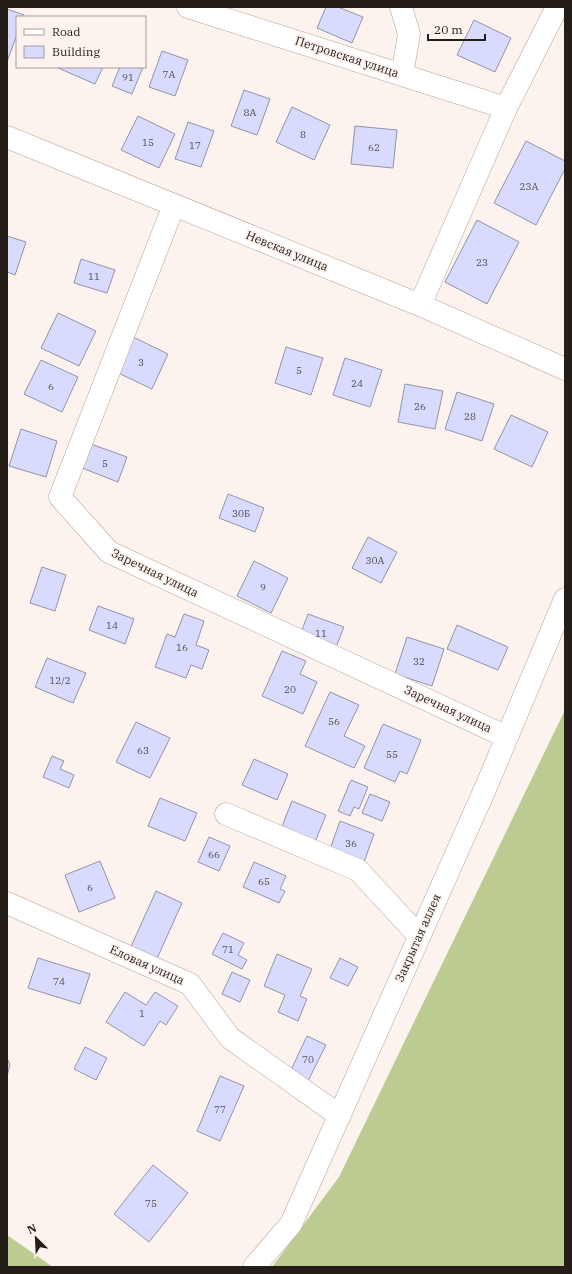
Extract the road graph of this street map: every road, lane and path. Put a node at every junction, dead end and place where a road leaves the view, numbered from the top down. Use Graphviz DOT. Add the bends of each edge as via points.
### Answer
graph roads {
  1 [pos="188,7"];
  2 [pos="401,7"];
  3 [pos="557,7"];
  4 [pos="402,75"];
  5 [pos="506,108"];
  6 [pos="7,137"];
  7 [pos="174,205"];
  8 [pos="420,305"];
  9 [pos="565,369"];
  10 [pos="565,599"];
  11 [pos="507,737"];
  12 [pos="226,814"];
  13 [pos="7,903"];
  14 [pos="419,936"];
  15 [pos="340,1116"];
  16 [pos="254,1267"];
  1 -- 4 [label="lane, Петровская улица"];
  2 -- 4 [label="lane" via="409,34"];
  3 -- 5 [label="lane"];
  4 -- 5 [label="lane, Петровская улица"];
  5 -- 8 [label="lane"];
  6 -- 7 [label="lane, Невская улица"];
  7 -- 8 [label="lane, Невская улица"];
  7 -- 11 [label="lane, Заречная улица" via="60,497 109,552"];
  8 -- 9 [label="lane, Невская улица"];
  10 -- 11 [label="lane, Закрытая аллея"];
  11 -- 14 [label="lane, Закрытая аллея"];
  12 -- 14 [label="lane" via="358,870"];
  13 -- 15 [label="lane, Еловая улица" via="190,984 230,1038"];
  14 -- 15 [label="lane, Закрытая аллея"];
  15 -- 16 [label="lane, Закрытая аллея" via="292,1224"];
}
